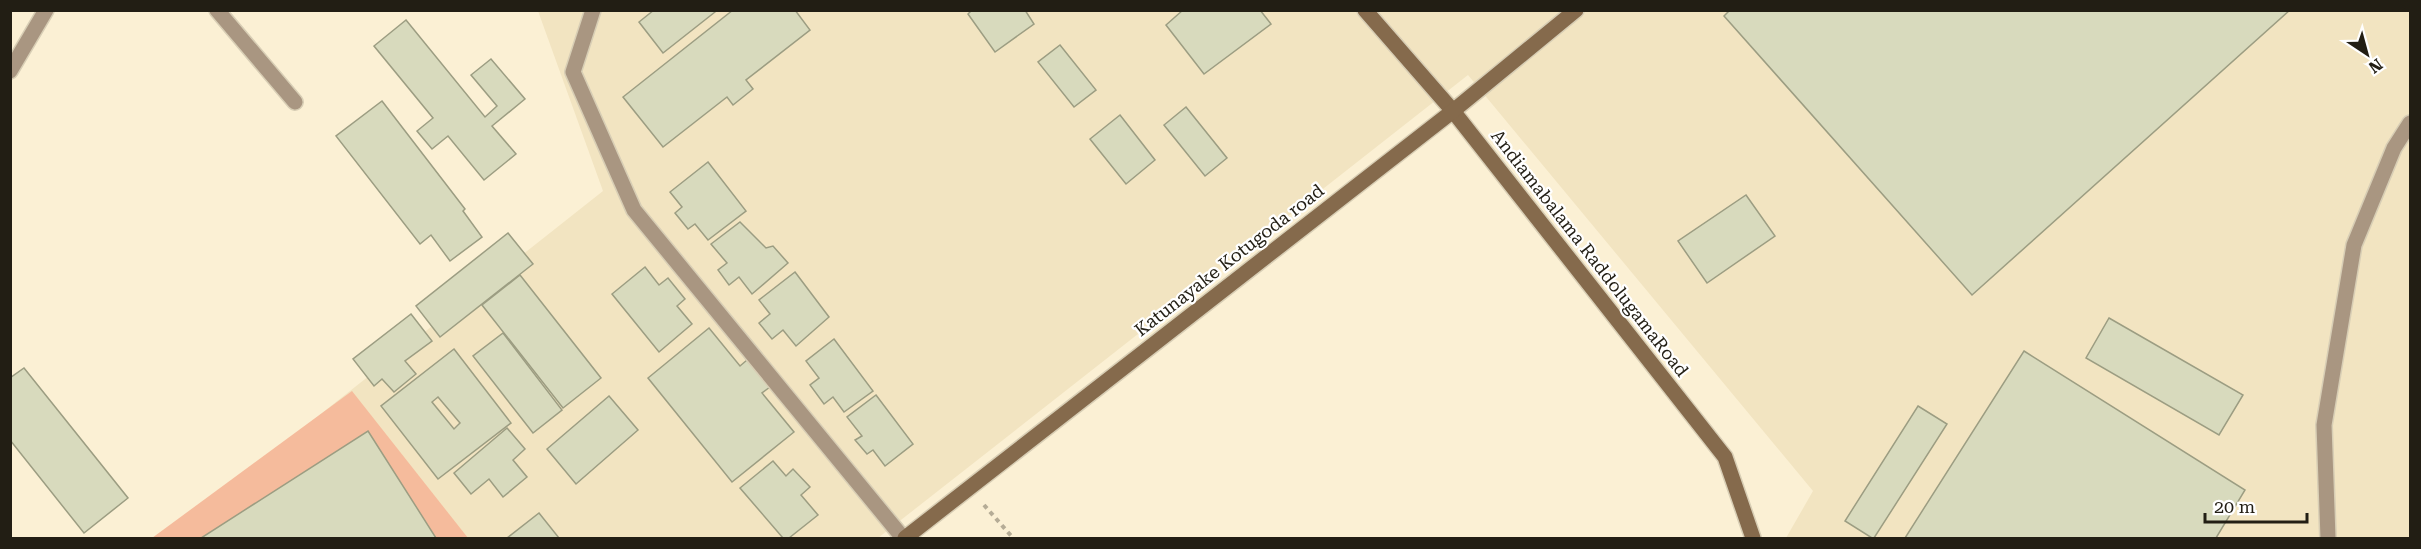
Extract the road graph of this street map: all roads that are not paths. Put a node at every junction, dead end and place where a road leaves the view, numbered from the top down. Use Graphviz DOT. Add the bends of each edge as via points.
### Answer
graph roads {
  1 [pos="46,10"];
  2 [pos="217,10"];
  3 [pos="593,10"];
  4 [pos="1365,10"];
  5 [pos="1576,10"];
  6 [pos="10,70"];
  7 [pos="296,102"];
  8 [pos="1453,111"];
  9 [pos="2410,123"];
  10 [pos="904,538"];
  11 [pos="1753,538"];
  12 [pos="2328,538"];
  1 -- 6 [label="street"];
  2 -- 7 [label="street"];
  3 -- 10 [label="street" via="573,72 634,210"];
  4 -- 8 [label="main road, Andiamabalama RaddolugamaRoad"];
  5 -- 8 [label="main road, Katunayake Kotugoda road"];
  8 -- 10 [label="main road, Katunayake Kotugoda road"];
  8 -- 11 [label="main road, Andiamabalama RaddolugamaRoad" via="1725,457"];
  9 -- 12 [label="street" via="2394,148 2354,245 2324,425"];
}
